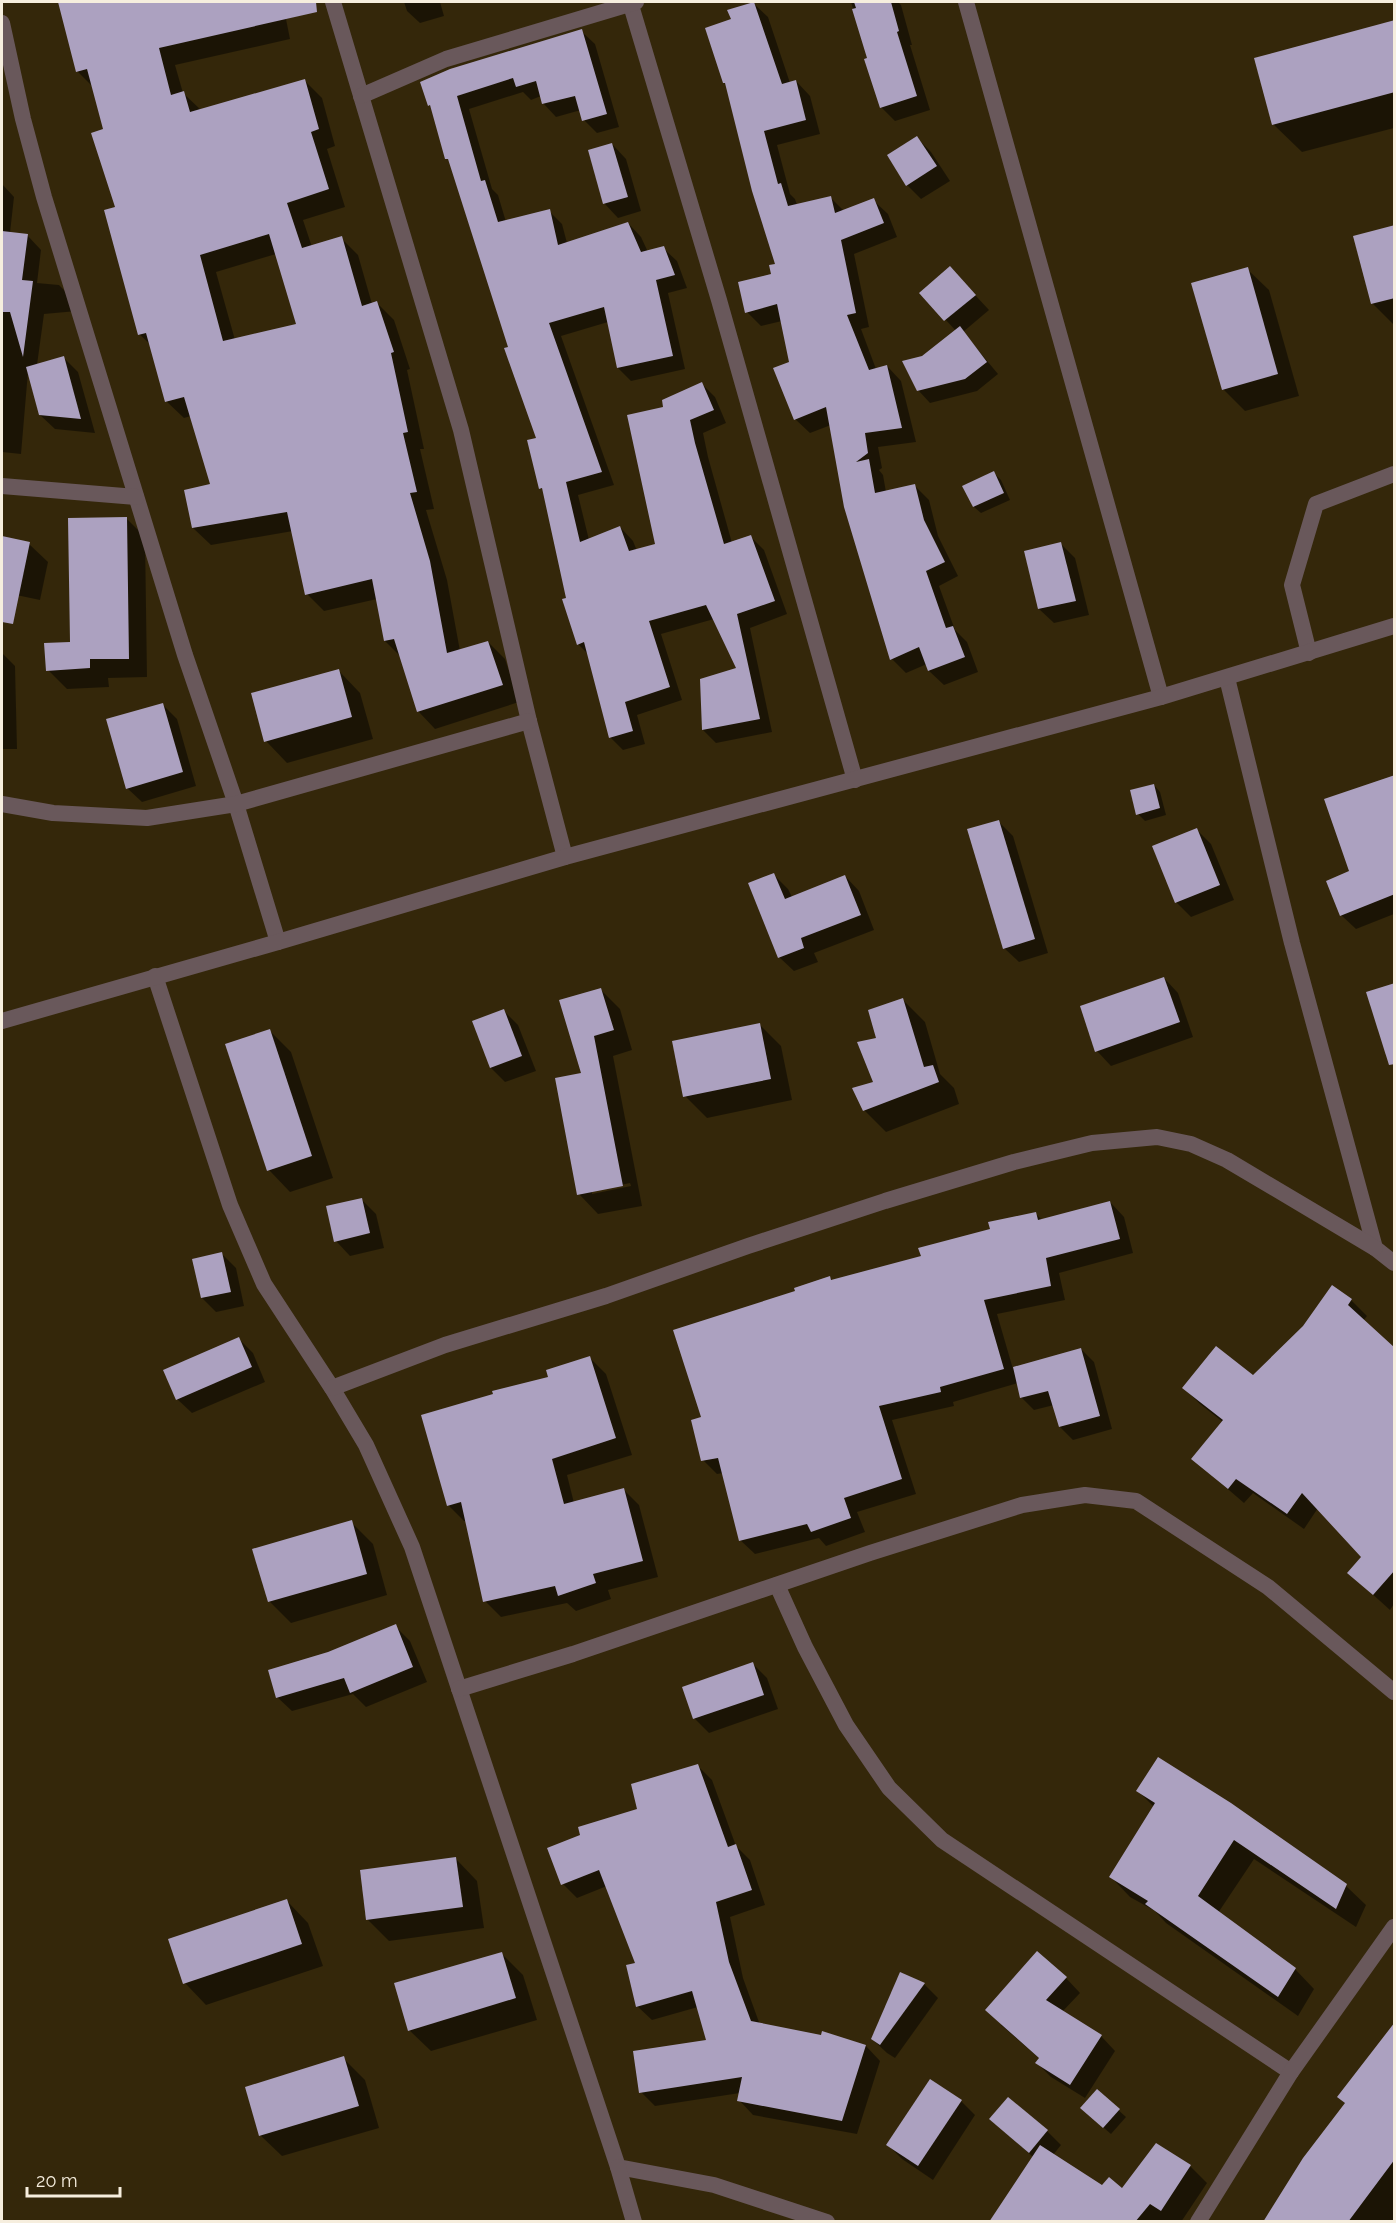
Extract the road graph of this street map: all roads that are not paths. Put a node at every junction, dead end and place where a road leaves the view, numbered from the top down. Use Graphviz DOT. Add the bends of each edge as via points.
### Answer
graph roads {
  1 [pos="333,2"];
  2 [pos="632,2"];
  3 [pos="966,2"];
  4 [pos="2,23"];
  5 [pos="361,96"];
  6 [pos="1395,474"];
  7 [pos="2,486"];
  8 [pos="136,496"];
  9 [pos="1395,626"];
  10 [pos="1309,653"];
  11 [pos="1227,678"];
  12 [pos="1161,697"];
  13 [pos="529,721"];
  14 [pos="855,780"];
  15 [pos="2,804"];
  16 [pos="236,804"];
  17 [pos="565,857"];
  18 [pos="278,942"];
  19 [pos="155,976"];
  20 [pos="2,1021"];
  21 [pos="1375,1248"];
  22 [pos="1395,1263"];
  23 [pos="332,1388"];
  24 [pos="777,1585"];
  25 [pos="459,1689"];
  26 [pos="1395,1692"];
  27 [pos="1395,1927"];
  28 [pos="1291,2072"];
  29 [pos="618,2167"];
  30 [pos="634,2222"];
  31 [pos="827,2222"];
  32 [pos="1198,2222"];
  1 -- 5 [label="street"];
  2 -- 5 [label="street" via="446,58"];
  2 -- 14 [label="street"];
  3 -- 12 [label="street"];
  4 -- 8 [label="street" via="44,197"];
  5 -- 13 [label="street" via="461,430"];
  6 -- 10 [label="street" via="1316,504 1292,585"];
  7 -- 8 [label="street"];
  8 -- 16 [label="street"];
  9 -- 10 [label="street"];
  10 -- 11 [label="street"];
  11 -- 12 [label="street"];
  11 -- 21 [label="street" via="1292,943"];
  12 -- 14 [label="street"];
  13 -- 16 [label="street"];
  13 -- 17 [label="street"];
  14 -- 17 [label="street"];
  15 -- 16 [label="street" via="53,813 147,818"];
  16 -- 18 [label="street"];
  17 -- 18 [label="street"];
  18 -- 19 [label="street"];
  19 -- 20 [label="street"];
  19 -- 23 [label="street" via="230,1205 264,1284"];
  21 -- 22 [label="street"];
  21 -- 23 [label="street" via="1227,1160 1191,1144 1157,1137 1092,1143 885,1201 606,1296 445,1345"];
  23 -- 25 [label="street" via="366,1444 412,1547"];
  24 -- 25 [label="street"];
  24 -- 26 [label="street" via="1022,1505 1086,1495 1136,1501 1268,1587"];
  24 -- 28 [label="street" via="846,1725 889,1788 942,1840"];
  25 -- 29 [label="street"];
  27 -- 28 [label="street"];
  28 -- 32 [label="street"];
  29 -- 30 [label="street"];
  29 -- 31 [label="street" via="714,2185"];
}
